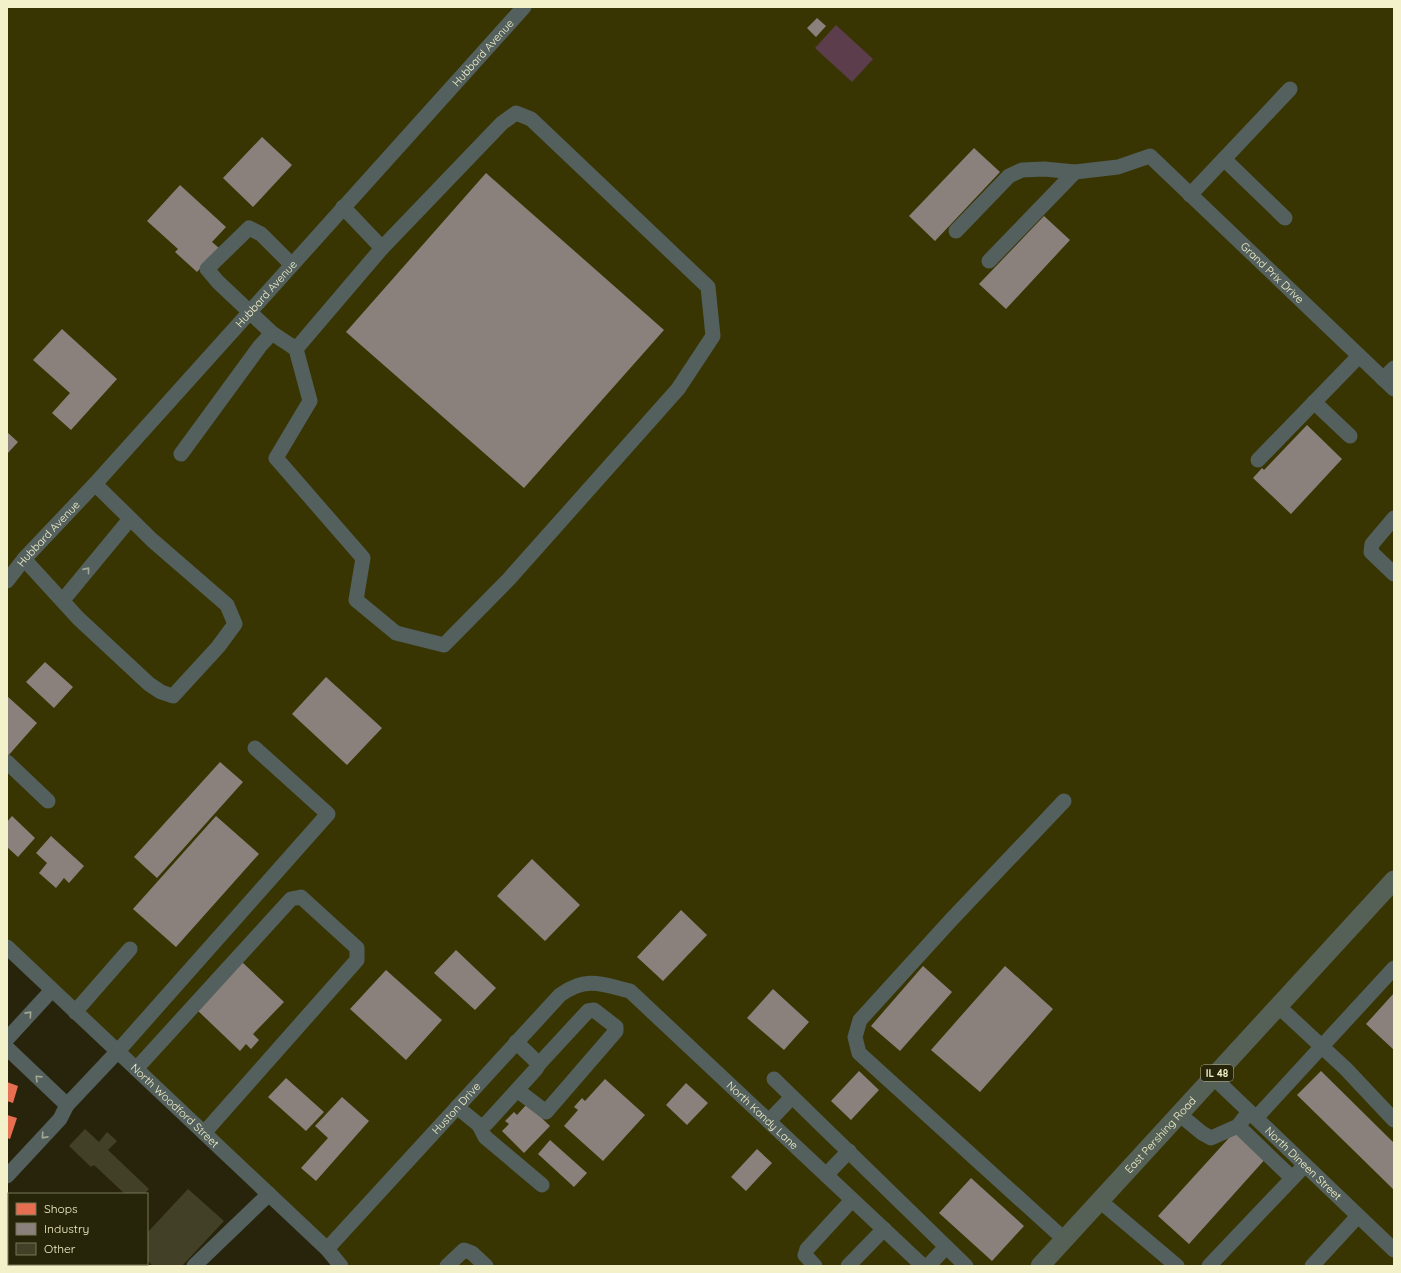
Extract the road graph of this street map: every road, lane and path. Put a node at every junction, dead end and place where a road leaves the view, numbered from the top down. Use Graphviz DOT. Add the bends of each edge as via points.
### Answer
graph roads {
  1 [pos="524,7"];
  2 [pos="1290,89"];
  3 [pos="1224,159"];
  4 [pos="1075,172"];
  5 [pos="1190,195"];
  6 [pos="343,207"];
  7 [pos="1285,218"];
  8 [pos="956,231"];
  9 [pos="382,248"];
  10 [pos="989,261"];
  11 [pos="291,264"];
  12 [pos="249,311"];
  13 [pos="272,332"];
  14 [pos="296,349"];
  15 [pos="1359,356"];
  16 [pos="1394,368"];
  17 [pos="1389,384"];
  18 [pos="1314,402"];
  19 [pos="1350,436"];
  20 [pos="181,454"];
  21 [pos="1258,460"];
  22 [pos="95,484"];
  23 [pos="1394,518"];
  24 [pos="130,519"];
  25 [pos="24,559"];
  26 [pos="1394,574"];
  27 [pos="7,580"];
  28 [pos="63,600"];
  29 [pos="255,748"];
  30 [pos="7,762"];
  31 [pos="48,801"];
  32 [pos="1064,801"];
  33 [pos="1393,883"];
  34 [pos="7,947"];
  35 [pos="130,948"];
  36 [pos="1394,968"];
  37 [pos="594,982"];
  38 [pos="52,990"];
  39 [pos="1278,1006"];
  40 [pos="75,1012"];
  41 [pos="7,1039"];
  42 [pos="516,1042"];
  43 [pos="1322,1047"];
  44 [pos="7,1048"];
  45 [pos="118,1052"];
  46 [pos="539,1064"];
  47 [pos="136,1069"];
  48 [pos="1213,1077"];
  49 [pos="774,1079"];
  50 [pos="517,1090"];
  51 [pos="792,1097"];
  52 [pos="67,1105"];
  53 [pos="457,1106"];
  54 [pos="1179,1114"];
  55 [pos="1253,1115"];
  56 [pos="1394,1120"];
  57 [pos="769,1121"];
  58 [pos="478,1126"];
  59 [pos="1238,1126"];
  60 [pos="204,1133"];
  61 [pos="849,1151"];
  62 [pos="1305,1165"];
  63 [pos="826,1175"];
  64 [pos="7,1176"];
  65 [pos="1292,1178"];
  66 [pos="542,1185"];
  67 [pos="269,1194"];
  68 [pos="852,1200"];
  69 [pos="1100,1201"];
  70 [pos="1358,1216"];
  71 [pos="884,1229"];
  72 [pos="1064,1239"];
  73 [pos="946,1247"];
  74 [pos="327,1249"];
  75 [pos="1394,1250"];
  76 [pos="914,1263"];
  77 [pos="194,1266"];
  78 [pos="341,1266"];
  79 [pos="447,1266"];
  80 [pos="486,1266"];
  81 [pos="815,1266"];
  82 [pos="848,1266"];
  83 [pos="928,1266"];
  84 [pos="966,1266"];
  85 [pos="1040,1266"];
  86 [pos="1177,1266"];
  87 [pos="1209,1266"];
  88 [pos="1312,1266"];
  1 -- 6 [label="street, Hubbard Avenue"];
  2 -- 3 [label="street"];
  3 -- 5 [label="street"];
  3 -- 7 [label="street"];
  4 -- 5 [label="street, Grand Prix Drive" via="1118,167 1150,156"];
  4 -- 8 [label="street" via="1022,170 1009,176"];
  4 -- 10 [label="street"];
  5 -- 15 [label="street, Grand Prix Drive"];
  6 -- 9 [label="street"];
  6 -- 11 [label="street, Hubbard Avenue"];
  9 -- 14 [label="street"];
  9 -- 14 [label="street" via="502,123 516,113 531,119 708,287 713,336 678,389 509,579 444,645 396,633 356,600 363,558 276,458 310,401"];
  11 -- 12 [label="street, Hubbard Avenue"];
  11 -- 12 [label="street" via="260,234 248,228 207,270"];
  12 -- 13 [label="street"];
  12 -- 22 [label="street, Hubbard Avenue"];
  13 -- 14 [label="street"];
  13 -- 20 [label="street"];
  15 -- 17 [label="street, Grand Prix Drive"];
  15 -- 18 [label="street"];
  16 -- 17 [label="street"];
  18 -- 19 [label="street"];
  18 -- 21 [label="street"];
  22 -- 24 [label="street"];
  22 -- 25 [label="street, Hubbard Avenue"];
  23 -- 26 [label="street" via="1372,544 1371,552"];
  28 -- 24 [label="street, one-way"];
  24 -- 28 [label="street" via="227,605 235,624 218,647 173,696 149,684 78,618"];
  25 -- 27 [label="street, Hubbard Avenue"];
  25 -- 28 [label="street"];
  29 -- 45 [label="street" via="328,814"];
  30 -- 31 [label="street"];
  32 -- 72 [label="street" via="860,1020 855,1037 859,1053"];
  33 -- 39 [label="main road, East Pershing Road / IL 48"];
  34 -- 38 [label="street, North Woodford Street"];
  35 -- 40 [label="street"];
  36 -- 43 [label="street"];
  37 -- 42 [label="street, Huston Drive" via="570,987"];
  37 -- 57 [label="street, North Kandy Lane" via="630,991"];
  38 -- 40 [label="street, North Woodford Street"];
  41 -- 38 [label="street, one-way"];
  39 -- 43 [label="street"];
  39 -- 48 [label="main road, East Pershing Road / IL 48"];
  40 -- 45 [label="street, North Woodford Street"];
  42 -- 46 [label="street"];
  42 -- 53 [label="street, Huston Drive"];
  43 -- 55 [label="street"];
  43 -- 56 [label="street"];
  52 -- 44 [label="street, one-way"];
  45 -- 47 [label="street, North Woodford Street"];
  45 -- 52 [label="street"];
  46 -- 50 [label="street"];
  46 -- 50 [label="street" via="588,1011 594,1010 616,1027 616,1031 546,1112"];
  47 -- 60 [label="street, North Woodford Street"];
  47 -- 60 [label="street" via="291,899 301,897 357,948 356,960"];
  48 -- 54 [label="main road, East Pershing Road / IL 48"];
  48 -- 55 [label="street, North Dineen Street"];
  49 -- 51 [label="street"];
  50 -- 58 [label="street" via="486,1124"];
  51 -- 57 [label="street"];
  51 -- 61 [label="street"];
  52 -- 64 [label="street, one-way" via="60,1118"];
  53 -- 58 [label="street"];
  53 -- 74 [label="street, Huston Drive"];
  54 -- 59 [label="street" via="1211,1138"];
  54 -- 69 [label="main road, East Pershing Road / IL 48"];
  55 -- 59 [label="street"];
  55 -- 62 [label="street, North Dineen Street"];
  57 -- 63 [label="street, North Kandy Lane"];
  58 -- 66 [label="street" via="484,1137"];
  59 -- 65 [label="street"];
  60 -- 67 [label="street, North Woodford Street"];
  61 -- 63 [label="street"];
  61 -- 73 [label="street"];
  62 -- 65 [label="street"];
  62 -- 70 [label="street, North Dineen Street"];
  63 -- 68 [label="street, North Kandy Lane"];
  65 -- 87 [label="street"];
  67 -- 74 [label="street, North Woodford Street"];
  67 -- 77 [label="street"];
  68 -- 71 [label="street, North Kandy Lane"];
  68 -- 81 [label="street" via="807,1249 805,1255"];
  69 -- 72 [label="main road, East Pershing Road / IL 48"];
  69 -- 86 [label="street"];
  70 -- 75 [label="street, North Dineen Street"];
  70 -- 88 [label="street"];
  71 -- 76 [label="street, North Kandy Lane"];
  71 -- 82 [label="street"];
  72 -- 85 [label="main road, East Pershing Road / IL 48"];
  73 -- 83 [label="street"];
  73 -- 84 [label="street"];
  74 -- 78 [label="street, North Woodford Street"];
  79 -- 80 [label="street" via="464,1250 472,1253"];
}
